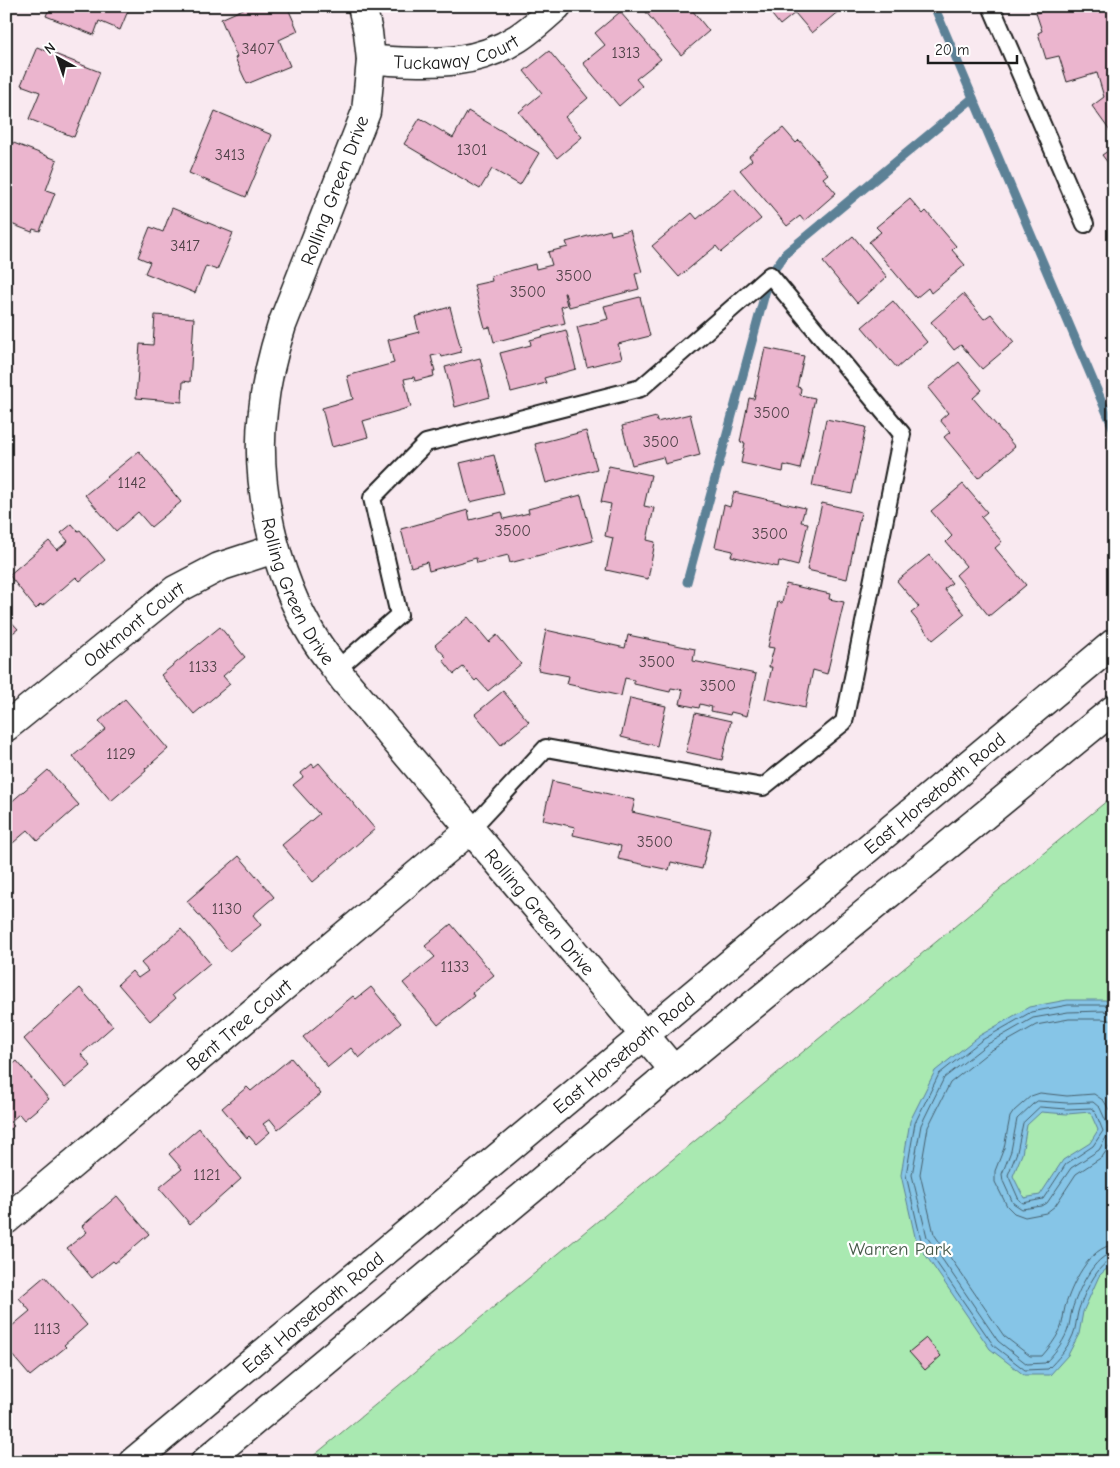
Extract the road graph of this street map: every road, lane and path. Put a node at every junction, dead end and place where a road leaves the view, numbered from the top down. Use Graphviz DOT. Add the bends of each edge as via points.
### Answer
graph roads {
  1 [pos="362,6"];
  2 [pos="558,6"];
  3 [pos="991,6"];
  4 [pos="371,60"];
  5 [pos="1085,224"];
  6 [pos="275,550"];
  7 [pos="1114,643"];
  8 [pos="337,669"];
  9 [pos="1114,708"];
  10 [pos="6,727"];
  11 [pos="470,830"];
  12 [pos="644,1036"];
  13 [pos="674,1070"];
  14 [pos="6,1220"];
  15 [pos="133,1462"];
  16 [pos="205,1462"];
  1 -- 4 [label="main road, Rolling Green Drive"];
  2 -- 4 [label="main road, Tuckaway Court" via="519,38 492,52 442,63"];
  3 -- 5 [label="lane"];
  4 -- 6 [label="main road, Rolling Green Drive" via="366,112 273,355 262,412 261,469"];
  6 -- 8 [label="main road, Rolling Green Drive" via="288,586 310,630"];
  6 -- 10 [label="main road, Oakmont Court" via="218,567 175,590"];
  7 -- 12 [label="main road, East Horsetooth Road"];
  8 -- 11 [label="main road, Rolling Green Drive"];
  8 -- 11 [label="lane" via="398,615 372,498 426,443 641,388 770,275 902,434 844,722 763,787 546,748"];
  9 -- 13 [label="main road"];
  11 -- 12 [label="main road, Rolling Green Drive"];
  11 -- 14 [label="main road, Bent Tree Court"];
  12 -- 13 [label="main road, Rolling Green Drive"];
  12 -- 15 [label="main road, East Horsetooth Road"];
  13 -- 16 [label="main road"];
}
